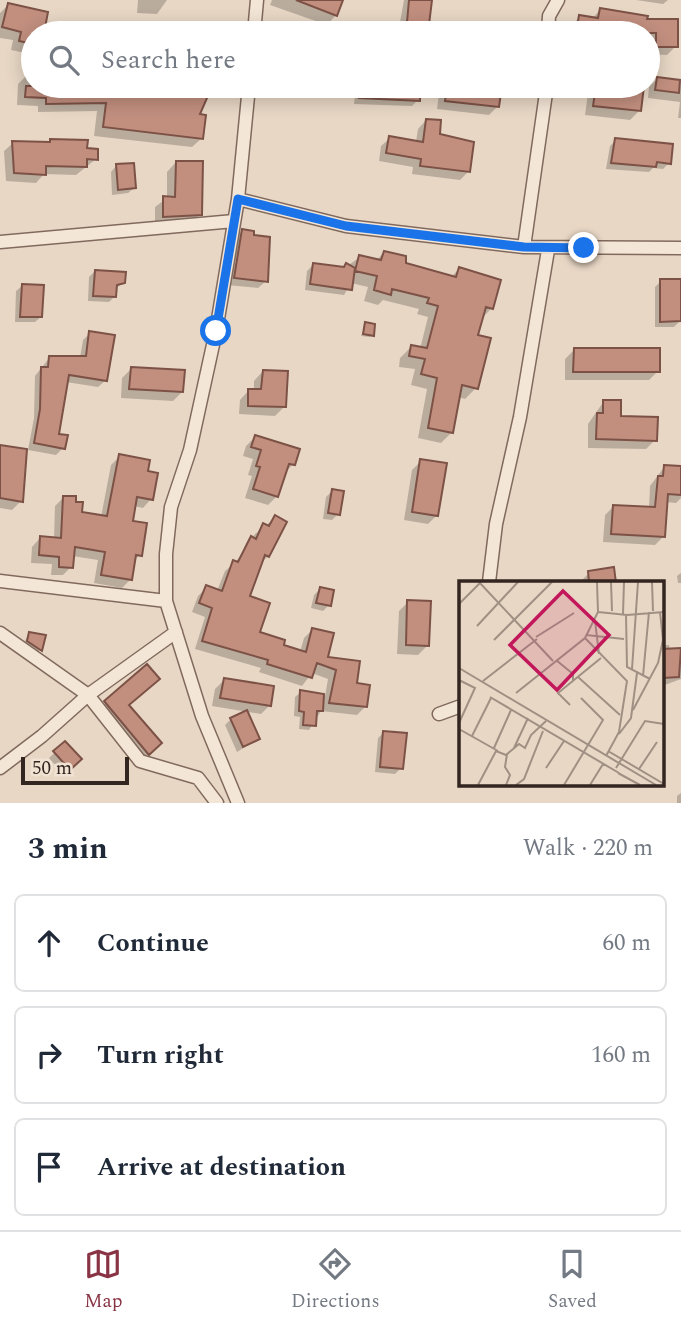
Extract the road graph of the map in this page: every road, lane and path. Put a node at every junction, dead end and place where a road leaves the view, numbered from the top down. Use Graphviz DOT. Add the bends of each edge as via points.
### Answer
graph roads {
  1 [pos="257,0"];
  2 [pos="558,0"];
  3 [pos="255,21"];
  4 [pos="549,21"];
  5 [pos="247,98"];
  6 [pos="545,98"];
  7 [pos="238,199"];
  8 [pos="234,222"];
  9 [pos="0,242"];
  10 [pos="524,247"];
  11 [pos="681,248"];
  12 [pos="548,250"];
  13 [pos="0,581"];
  14 [pos="489,581"];
  15 [pos="166,601"];
  16 [pos="176,632"];
  17 [pos="0,633"];
  18 [pos="88,695"];
  19 [pos="459,706"];
  20 [pos="439,714"];
  21 [pos="0,768"];
  22 [pos="218,803"];
  23 [pos="237,803"];
  1 -- 3 [label="street"];
  2 -- 4 [label="street"];
  5 -- 7 [label="street"];
  6 -- 10 [label="street"];
  7 -- 8 [label="street"];
  7 -- 10 [label="street" via="346,226"];
  8 -- 9 [label="street"];
  8 -- 15 [label="street" via="200,407 166,528"];
  10 -- 12 [label="street"];
  11 -- 12 [label="street"];
  12 -- 14 [label="street"];
  13 -- 15 [label="street"];
  15 -- 16 [label="street"];
  16 -- 18 [label="street"];
  16 -- 23 [label="street" via="202,716"];
  17 -- 18 [label="street"];
  18 -- 21 [label="street"];
  18 -- 22 [label="street" via="140,761 198,778"];
  19 -- 20 [label="street"];
}
